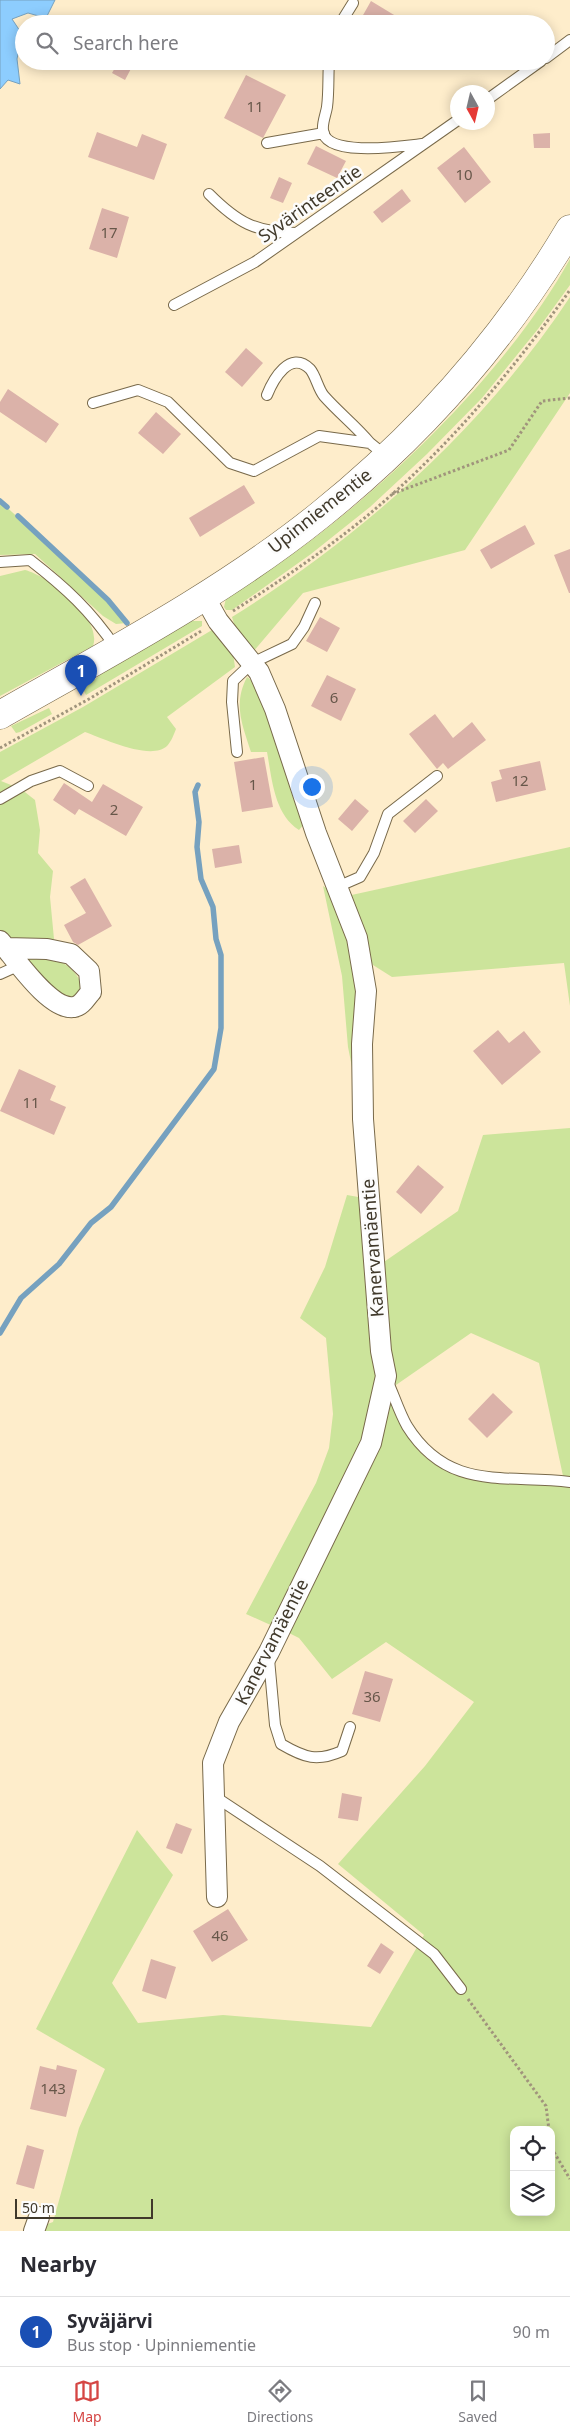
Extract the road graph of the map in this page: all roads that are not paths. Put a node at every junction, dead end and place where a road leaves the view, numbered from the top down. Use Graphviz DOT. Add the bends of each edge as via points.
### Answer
graph roads {
  1 [pos="352,3"];
  2 [pos="345,15"];
  3 [pos="570,40"];
  4 [pos="555,51"];
  5 [pos="328,70"];
  6 [pos="528,70"];
  7 [pos="495,94"];
  8 [pos="450,126"];
  9 [pos="324,133"];
  10 [pos="267,142"];
  11 [pos="424,144"];
  12 [pos="209,194"];
  13 [pos="570,229"];
  14 [pos="296,233"];
  15 [pos="174,305"];
  16 [pos="266,395"];
  17 [pos="93,403"];
  18 [pos="378,450"];
  19 [pos="0,562"];
  20 [pos="204,596"];
  21 [pos="315,603"];
  22 [pos="116,648"];
  23 [pos="252,663"];
  24 [pos="0,715"];
  25 [pos="237,752"];
  26 [pos="437,776"];
  27 [pos="88,786"];
  28 [pos="0,799"];
  29 [pos="337,886"];
  30 [pos="3,945"];
  31 [pos="20,965"];
  32 [pos="0,974"];
  33 [pos="386,1376"];
  34 [pos="570,1482"];
  35 [pos="269,1652"];
  36 [pos="350,1728"];
  37 [pos="213,1796"];
  38 [pos="217,1897"];
  39 [pos="461,1989"];
  1 -- 2 [label="lane"];
  3 -- 4 [label="lane"];
  5 -- 9 [label="lane"];
  6 -- 7 [label="lane"];
  8 -- 11 [label="lane, Syvärinteentie"];
  9 -- 10 [label="lane"];
  9 -- 11 [label="lane" via="332,142 360,149"];
  11 -- 14 [label="lane, Syvärinteentie"];
  12 -- 14 [label="lane" via="249,225 270,233"];
  13 -- 18 [label="main road, Upinniementie" via="514,316 474,367 414,431"];
  14 -- 15 [label="lane, Syvärinteentie" via="255,262"];
  16 -- 18 [label="lane" via="283,367 294,363 303,365 311,370 323,394"];
  17 -- 18 [label="lane" via="138,390 168,402 230,464 254,472 319,436"];
  18 -- 20 [label="main road, Upinniementie" via="320,515"];
  19 -- 22 [label="lane" via="30,560 65,587 96,620"];
  20 -- 22 [label="main road, Upinniementie"];
  20 -- 23 [label="street, Kanervamäentie" via="218,620"];
  21 -- 23 [label="lane" via="292,644"];
  22 -- 24 [label="main road, Upinniementie"];
  23 -- 25 [label="lane" via="233,681"];
  23 -- 29 [label="street, Kanervamäentie" via="275,709"];
  26 -- 29 [label="lane" via="388,814 374,853 360,876"];
  27 -- 28 [label="lane" via="60,771 31,781"];
  29 -- 33 [label="street, Kanervamäentie" via="357,938 366,991 362,1044 363,1119 380,1351"];
  30 -- 31 [label="street"];
  30 -- 31 [label="street" via="71,954 89,971 91,992 82,1003 68,1007 49,998"];
  31 -- 32 [label="lane"];
  33 -- 34 [label="lane" via="406,1424 420,1444 455,1470 478,1477"];
  33 -- 35 [label="street, Kanervamäentie" via="371,1443"];
  35 -- 36 [label="lane" via="275,1725 282,1744 309,1758 327,1757 342,1751"];
  35 -- 37 [label="street, Kanervamäentie" via="229,1722 213,1763"];
  37 -- 38 [label="street, Kanervamäentie" via="218,1849"];
  37 -- 39 [label="lane" via="320,1866 434,1954"];
}
